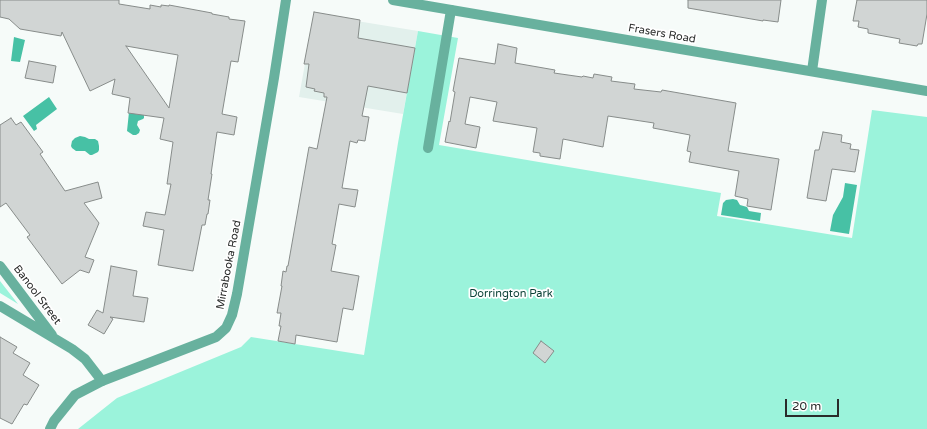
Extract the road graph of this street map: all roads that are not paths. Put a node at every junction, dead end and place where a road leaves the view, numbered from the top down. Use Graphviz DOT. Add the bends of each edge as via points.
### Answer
graph roads {
  1 [pos="286,0"];
  2 [pos="393,0"];
  3 [pos="822,0"];
  4 [pos="451,10"];
  5 [pos="812,71"];
  6 [pos="927,91"];
  7 [pos="428,148"];
  8 [pos="0,266"];
  9 [pos="0,306"];
  10 [pos="54,339"];
  11 [pos="102,381"];
  12 [pos="50,429"];
  1 -- 11 [label="street, Mirrabooka Road" via="237,294 226,328 216,337"];
  2 -- 4 [label="street, Frasers Road"];
  3 -- 5 [label="street"];
  4 -- 5 [label="street, Frasers Road"];
  4 -- 7 [label="street"];
  5 -- 6 [label="street, Frasers Road"];
  8 -- 10 [label="street, Banool Street"];
  9 -- 10 [label="street, Banool Street"];
  10 -- 11 [label="street, Banool Street" via="85,359"];
  11 -- 12 [label="street, Mirrabooka Road" via="75,395"];
}
